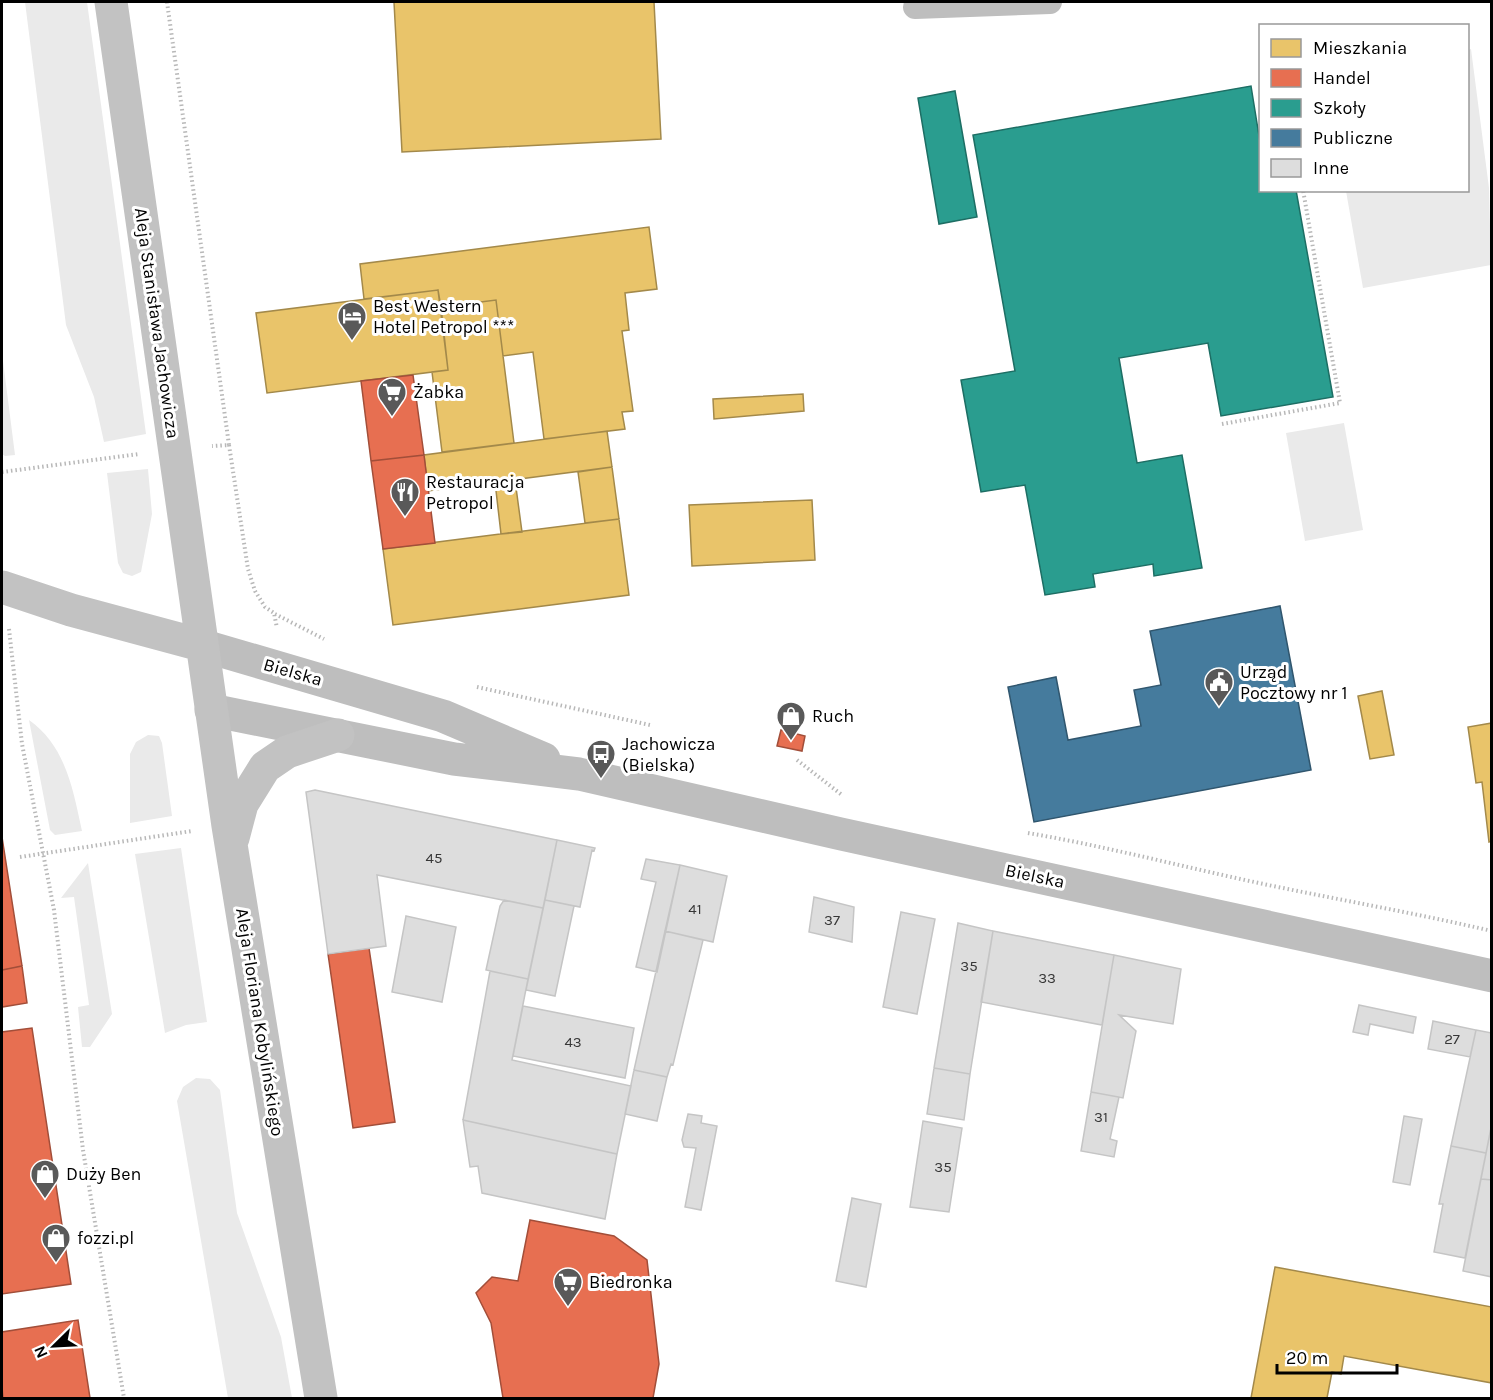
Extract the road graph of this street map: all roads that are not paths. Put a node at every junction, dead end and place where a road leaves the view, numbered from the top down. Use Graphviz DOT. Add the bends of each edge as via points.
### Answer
graph roads {
  1 [pos="111,2"];
  2 [pos="1050,2"];
  3 [pos="915,7"];
  4 [pos="2,587"];
  5 [pos="201,645"];
  6 [pos="211,710"];
  7 [pos="338,735"];
  8 [pos="579,774"];
  9 [pos="231,846"];
  10 [pos="1491,976"];
  11 [pos="321,1398"];
  1 -- 5 [label="main road, Aleja Stanisława Jachowicza"];
  2 -- 3 [label="lane"];
  4 -- 5 [label="main road, Bielska"];
  5 -- 6 [label="main road, Aleja Floriana Kobylińskiego"];
  5 -- 8 [label="street, Bielska" via="443,717"];
  6 -- 7 [label="street, Bielska"];
  6 -- 9 [label="main road, Aleja Floriana Kobylińskiego"];
  7 -- 8 [label="street, Bielska" via="454,759"];
  7 -- 9 [label="main road" via="288,752 264,767 242,804"];
  8 -- 10 [label="street, Bielska"];
  9 -- 11 [label="main road, Aleja Floriana Kobylińskiego"];
}
